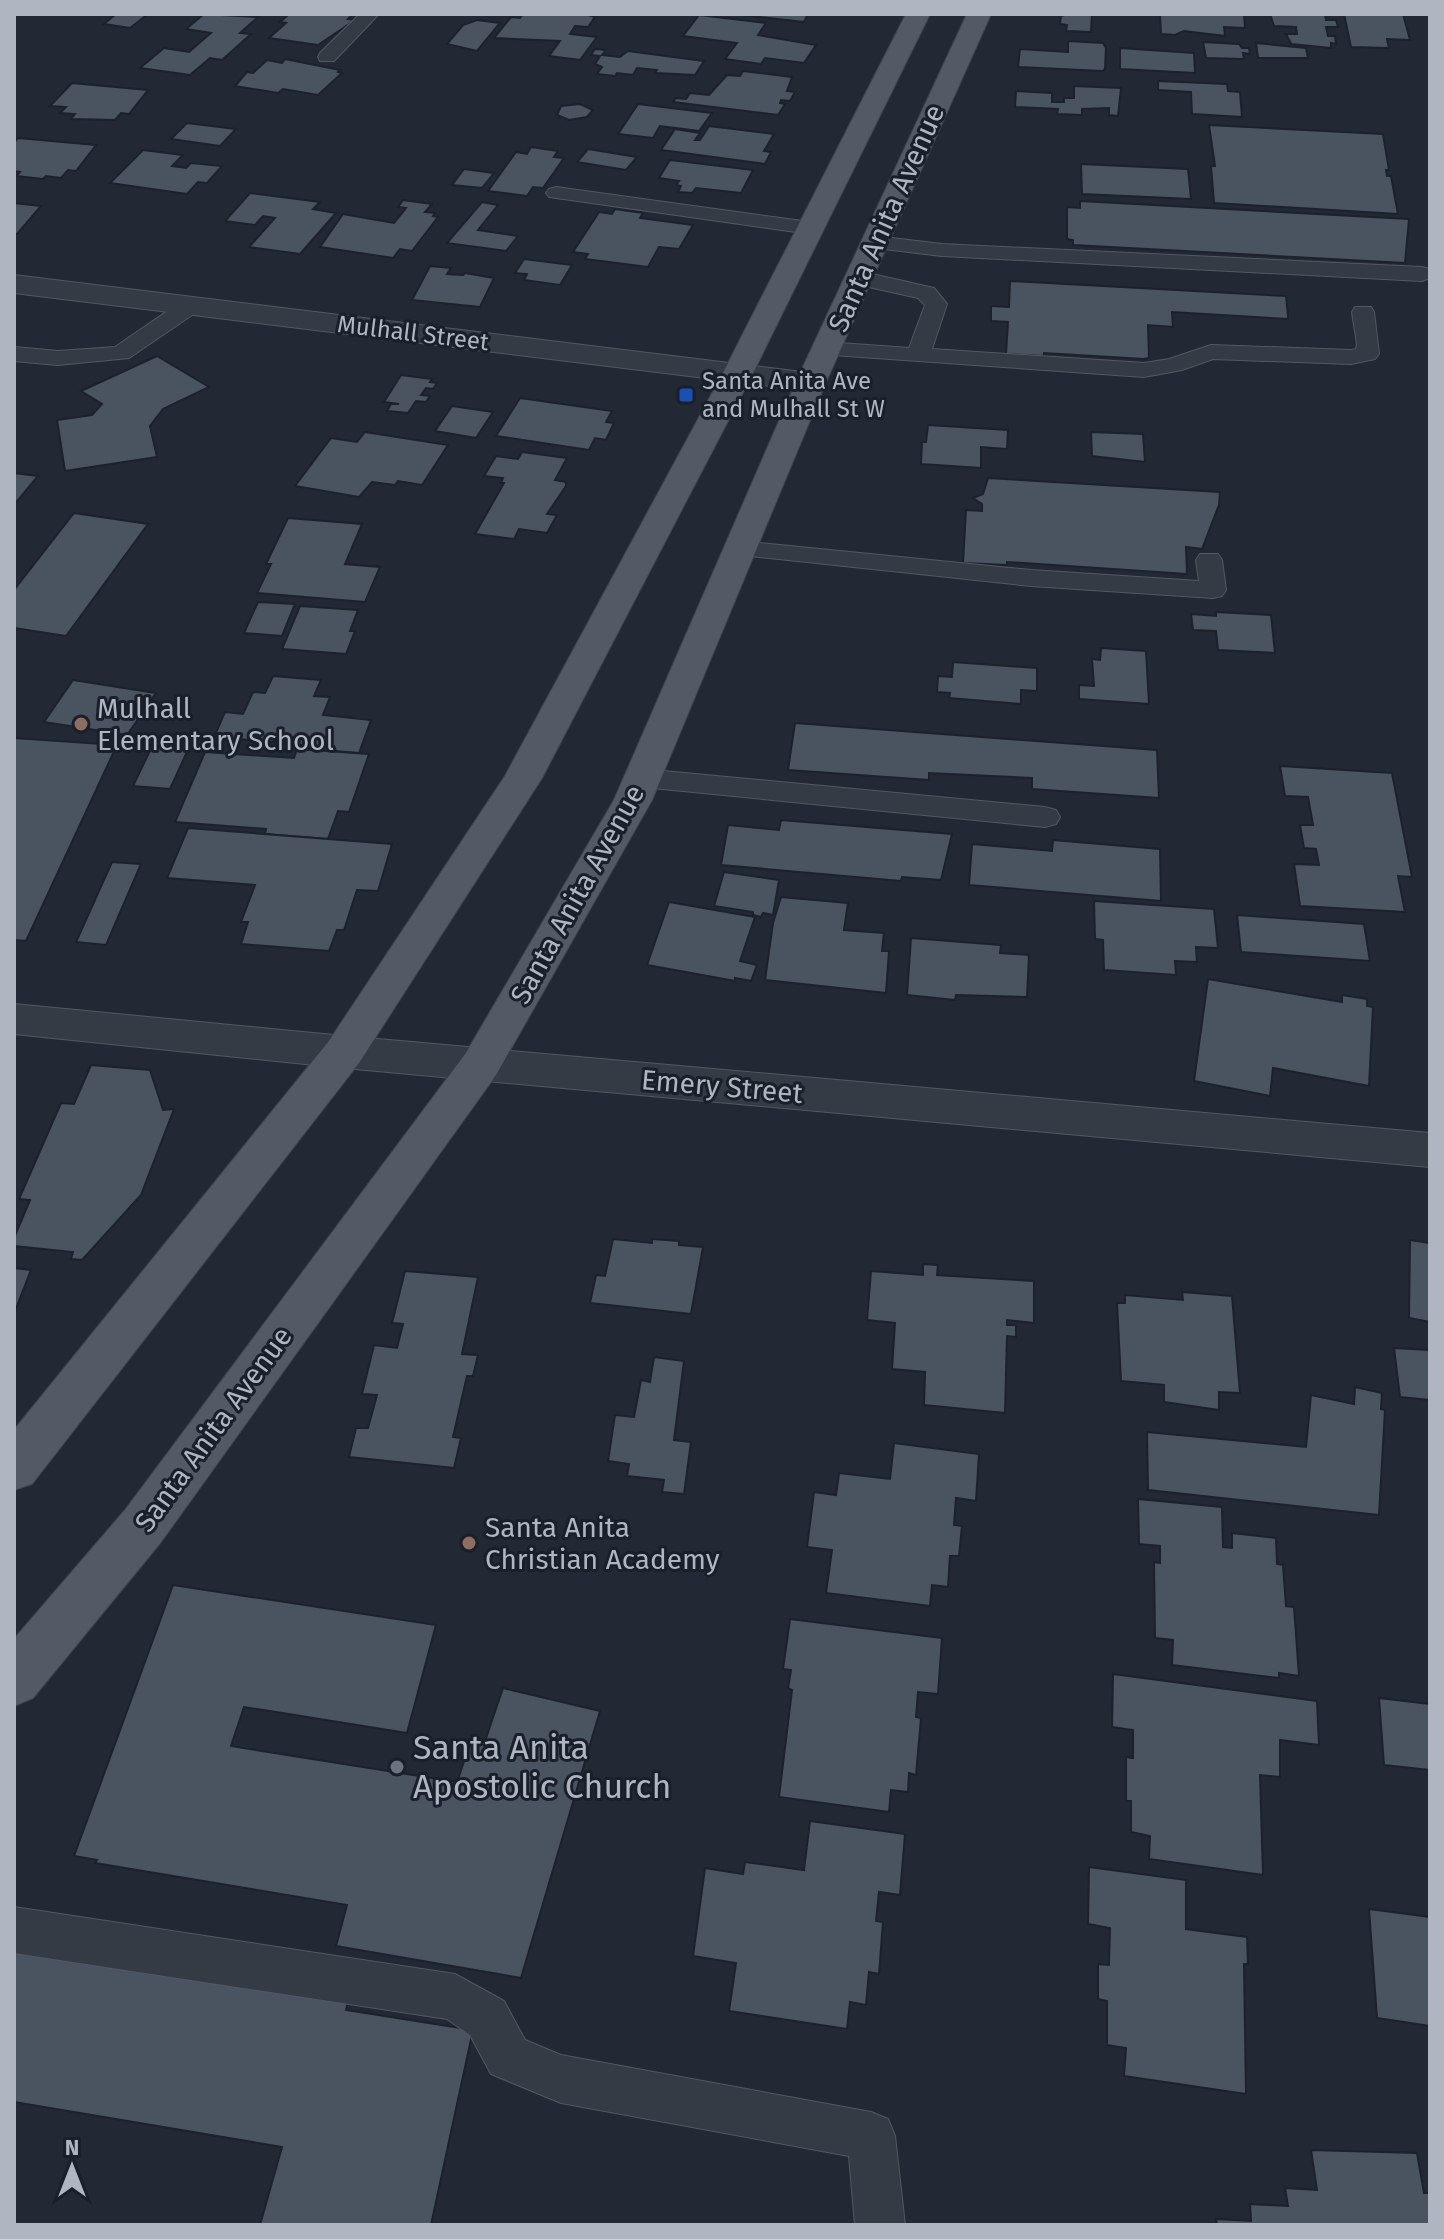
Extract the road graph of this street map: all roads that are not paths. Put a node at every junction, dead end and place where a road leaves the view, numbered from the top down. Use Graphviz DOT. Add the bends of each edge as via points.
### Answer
graph roads {
  1 [pos="370,14"];
  2 [pos="918,14"];
  3 [pos="979,14"];
  4 [pos="327,57"];
  5 [pos="556,193"];
  6 [pos="810,228"];
  7 [pos="875,242"];
  8 [pos="1422,274"];
  9 [pos="859,278"];
  10 [pos="14,284"];
  11 [pos="190,306"];
  12 [pos="1363,312"];
  13 [pos="826,349"];
  14 [pos="14,354"];
  15 [pos="918,355"];
  16 [pos="738,373"];
  17 [pos="811,382"];
  18 [pos="740,549"];
  19 [pos="1209,560"];
  20 [pos="642,779"];
  21 [pos="1045,817"];
  22 [pos="14,1019"];
  23 [pos="344,1052"];
  24 [pos="481,1064"];
  25 [pos="1430,1150"];
  26 [pos="14,1468"];
  27 [pos="14,1680"];
  28 [pos="14,1930"];
  29 [pos="880,2225"];
  1 -- 4 [label="lane"];
  2 -- 6 [label="main road, Santa Anita Avenue"];
  3 -- 7 [label="main road, Santa Anita Avenue"];
  5 -- 6 [label="lane"];
  6 -- 16 [label="main road, Santa Anita Avenue"];
  7 -- 8 [label="lane" via="942,250"];
  7 -- 9 [label="main road, Santa Anita Avenue"];
  9 -- 13 [label="main road, Santa Anita Avenue"];
  9 -- 15 [label="lane" via="926,293 936,304"];
  10 -- 11 [label="street, Mulhall Street"];
  11 -- 14 [label="lane" via="121,353 58,358"];
  11 -- 16 [label="street, Mulhall Street"];
  12 -- 15 [label="lane" via="1367,354 1351,357 1211,352 1144,370"];
  13 -- 15 [label="lane"];
  13 -- 17 [label="main road, Santa Anita Avenue"];
  16 -- 17 [label="street, Mulhall Street"];
  16 -- 23 [label="main road, Santa Anita Avenue" via="523,778"];
  17 -- 18 [label="main road, Santa Anita Avenue"];
  18 -- 19 [label="lane" via="1213,590"];
  18 -- 20 [label="main road, Santa Anita Avenue"];
  20 -- 21 [label="lane"];
  20 -- 24 [label="main road, Santa Anita Avenue"];
  22 -- 23 [label="street, Emery Street"];
  23 -- 24 [label="street, Emery Street"];
  23 -- 26 [label="main road, Santa Anita Avenue"];
  24 -- 25 [label="street, Emery Street"];
  24 -- 27 [label="main road, Santa Anita Avenue" via="143,1526"];
  28 -- 29 [label="lane" via="455,1997 487,2018 508,2057 561,2079 871,2136"];
}
